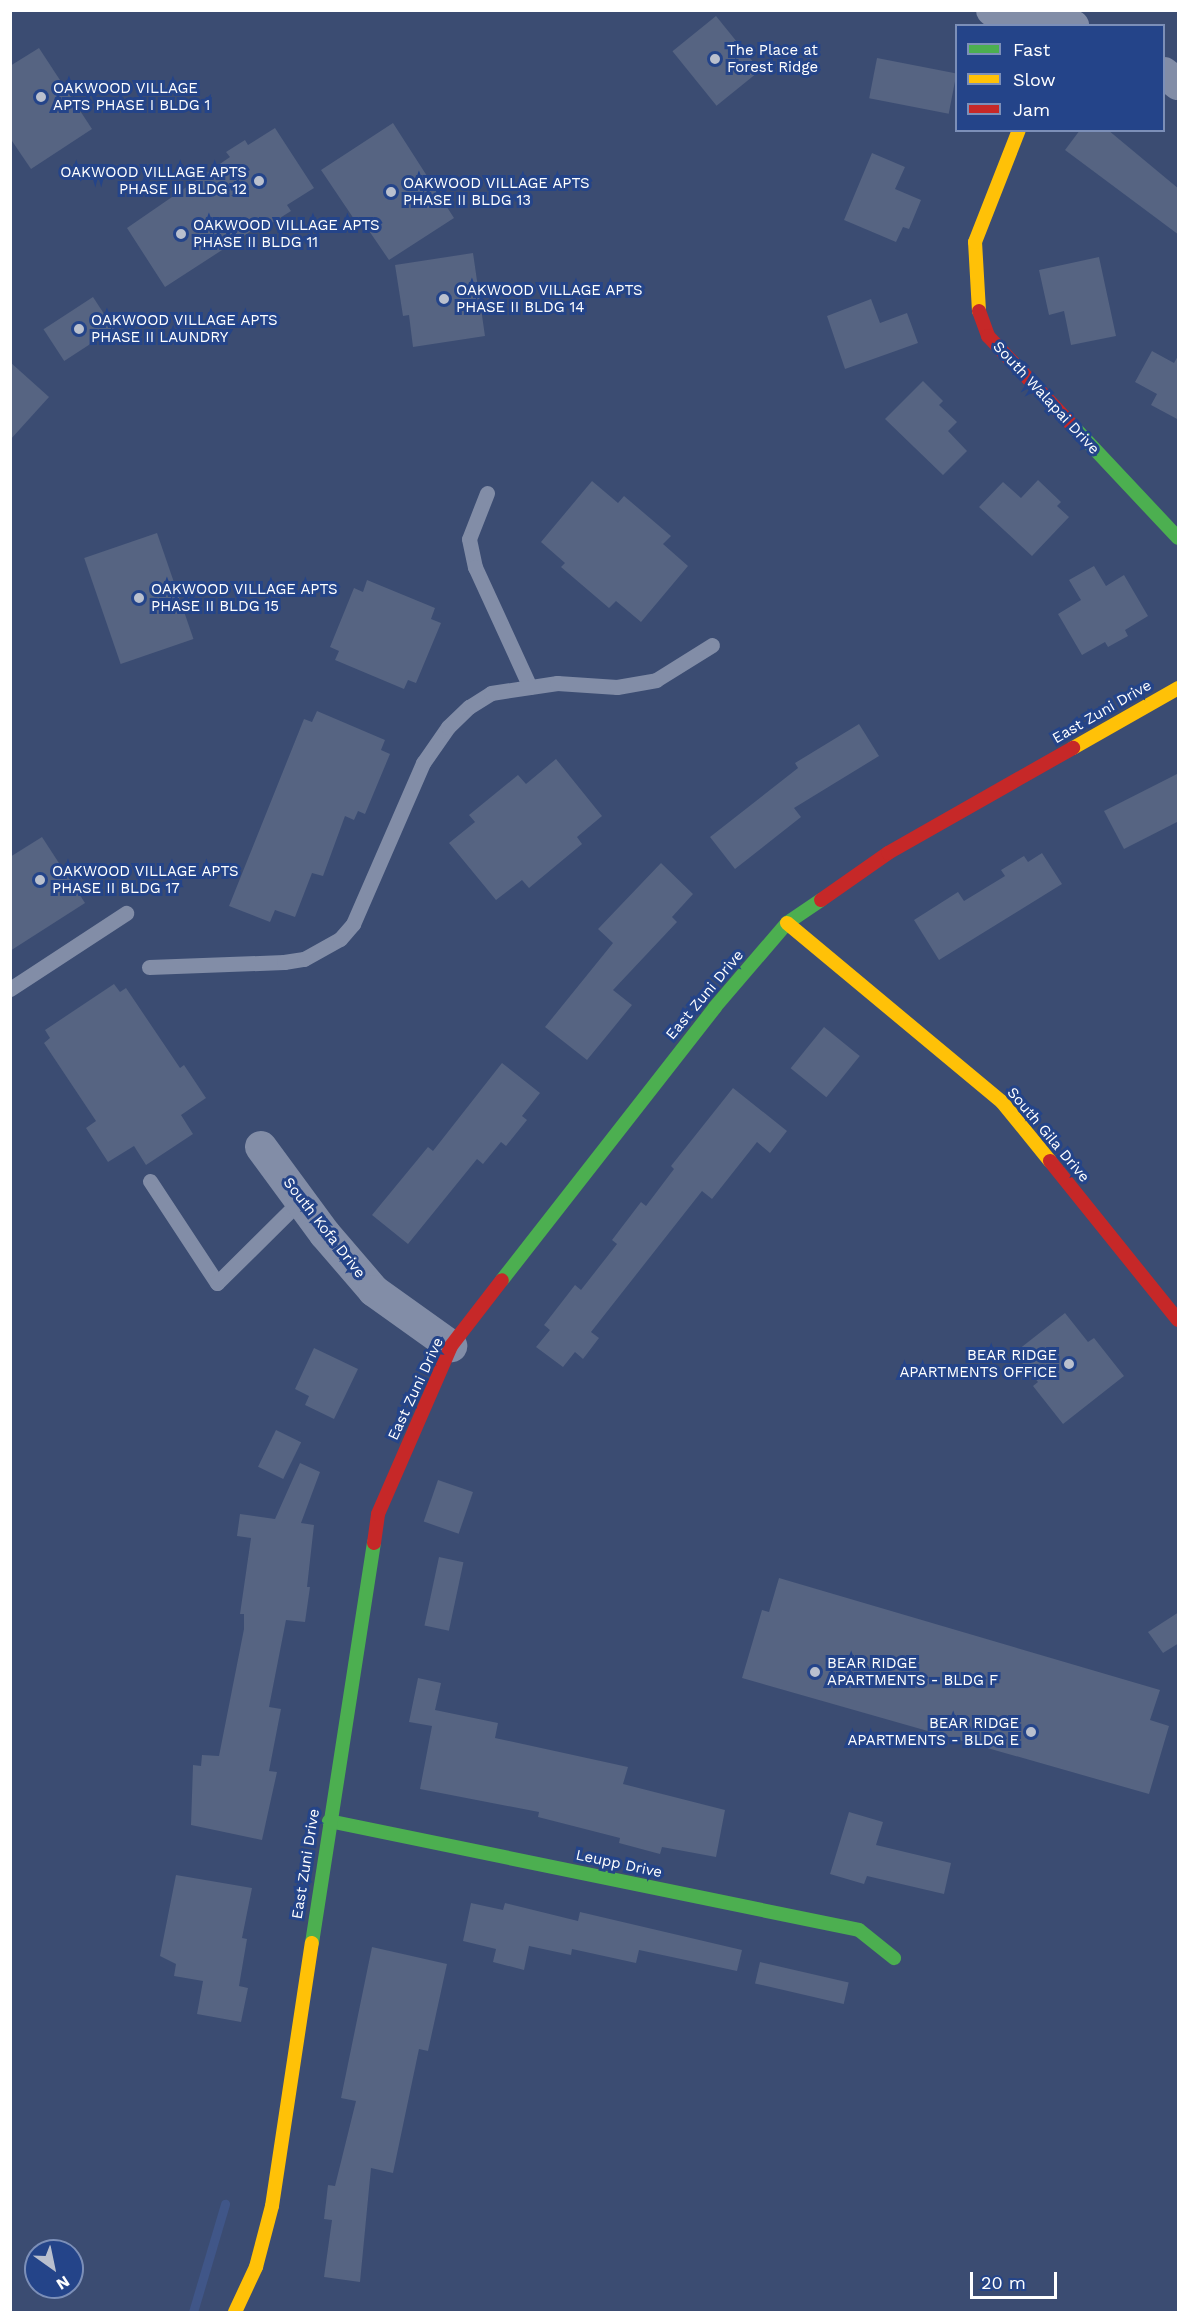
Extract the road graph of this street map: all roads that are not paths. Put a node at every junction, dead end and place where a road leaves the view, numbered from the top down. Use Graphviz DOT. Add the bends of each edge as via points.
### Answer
graph roads {
  1 [pos="992,10"];
  2 [pos="1066,21"];
  3 [pos="1165,74"];
  4 [pos="1179,84"];
  5 [pos="1018,132"];
  6 [pos="487,493"];
  7 [pos="1179,538"];
  8 [pos="712,645"];
  9 [pos="530,687"];
  10 [pos="1179,688"];
  11 [pos="126,913"];
  12 [pos="788,923"];
  13 [pos="149,967"];
  14 [pos="10,988"];
  15 [pos="261,1147"];
  16 [pos="150,1180"];
  17 [pos="300,1201"];
  18 [pos="1179,1320"];
  19 [pos="452,1346"];
  20 [pos="329,1821"];
  21 [pos="894,1958"];
  22 [pos="235,2313"];
  1 -- 2 [label="street"];
  3 -- 4 [label="street"];
  5 -- 7 [label="street, South Walapai Drive" via="975,242 980,314 988,336"];
  6 -- 9 [label="lane" via="469,539 475,567"];
  8 -- 9 [label="lane" via="656,680 618,687 557,683"];
  9 -- 13 [label="lane" via="491,693 448,727 423,763 367,895 340,939 294,960"];
  10 -- 12 [label="street, East Zuni Drive" via="888,853"];
  11 -- 14 [label="lane"];
  12 -- 18 [label="street, South Gila Drive" via="1002,1102"];
  12 -- 19 [label="street, East Zuni Drive" via="715,1007"];
  15 -- 17 [label="street, South Kofa Drive"];
  16 -- 17 [label="lane" via="217,1283"];
  17 -- 19 [label="street, South Kofa Drive" via="374,1291"];
  19 -- 20 [label="street, East Zuni Drive" via="378,1514"];
  20 -- 21 [label="street, Leupp Drive" via="859,1930"];
  20 -- 22 [label="street, East Zuni Drive" via="272,2206 256,2267"];
}
